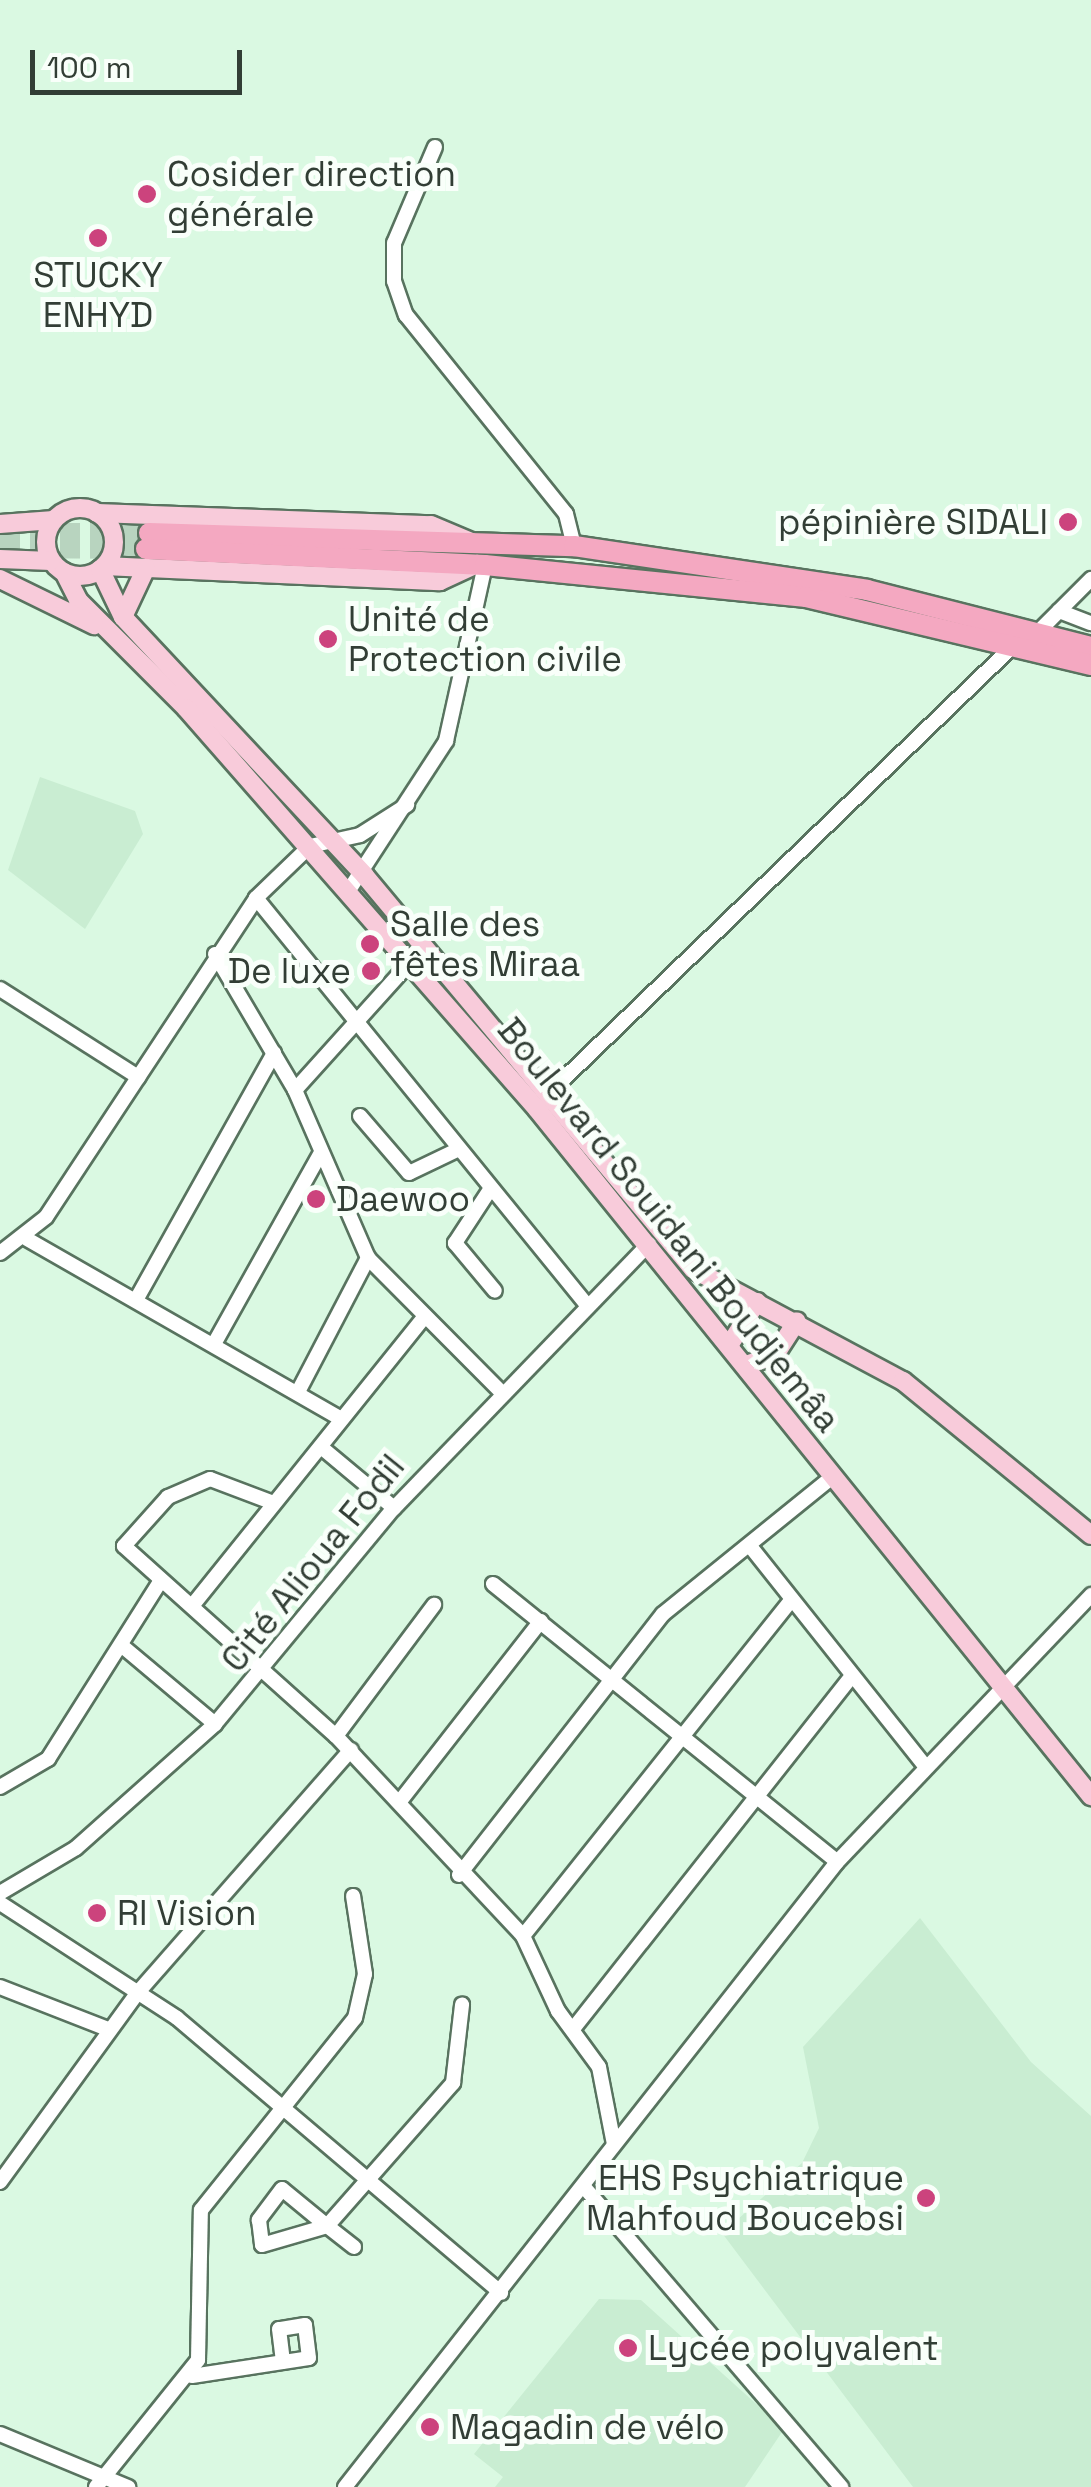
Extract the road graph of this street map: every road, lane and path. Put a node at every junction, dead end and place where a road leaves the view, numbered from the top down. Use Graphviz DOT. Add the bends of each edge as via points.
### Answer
graph roads {
  1 [pos="435,147"];
  2 [pos="97,513"];
  3 [pos="54,520"];
  4 [pos="0,524"];
  5 [pos="574,546"];
  6 [pos="147,550"];
  7 [pos="0,558"];
  8 [pos="479,558"];
  9 [pos="58,567"];
  10 [pos="102,568"];
  11 [pos="0,579"];
  12 [pos="1091,579"];
  13 [pos="1060,611"];
  14 [pos="123,617"];
  15 [pos="1091,623"];
  16 [pos="1040,632"];
  17 [pos="112,634"];
  18 [pos="1017,642"];
  19 [pos="1091,647"];
  20 [pos="1091,666"];
  21 [pos="408,805"];
  22 [pos="332,842"];
  23 [pos="310,846"];
  24 [pos="364,876"];
  25 [pos="349,890"];
  26 [pos="256,898"];
  27 [pos="216,954"];
  28 [pos="412,960"];
  29 [pos="0,989"];
  30 [pos="354,1021"];
  31 [pos="274,1053"];
  32 [pos="138,1077"];
  33 [pos="296,1090"];
  34 [pos="548,1094"];
  35 [pos="360,1116"];
  36 [pos="459,1149"];
  37 [pos="320,1154"];
  38 [pos="491,1188"];
  39 [pos="26,1238"];
  40 [pos="649,1244"];
  41 [pos="0,1253"];
  42 [pos="368,1258"];
  43 [pos="495,1291"];
  44 [pos="136,1300"];
  45 [pos="757,1302"];
  46 [pos="587,1305"];
  47 [pos="423,1319"];
  48 [pos="797,1321"];
  49 [pos="214,1344"];
  50 [pos="730,1344"];
  51 [pos="746,1365"];
  52 [pos="300,1388"];
  53 [pos="500,1391"];
  54 [pos="340,1419"];
  55 [pos="321,1447"];
  56 [pos="830,1479"];
  57 [pos="271,1502"];
  58 [pos="394,1508"];
  59 [pos="1091,1535"];
  60 [pos="750,1546"];
  61 [pos="160,1580"];
  62 [pos="493,1584"];
  63 [pos="1091,1595"];
  64 [pos="790,1601"];
  65 [pos="434,1605"];
  66 [pos="192,1606"];
  67 [pos="541,1621"];
  68 [pos="121,1645"];
  69 [pos="613,1676"];
  70 [pos="851,1677"];
  71 [pos="261,1678"];
  72 [pos="1002,1687"];
  73 [pos="215,1724"];
  74 [pos="683,1732"];
  75 [pos="336,1736"];
  76 [pos="351,1750"];
  77 [pos="925,1766"];
  78 [pos="0,1787"];
  79 [pos="758,1793"];
  80 [pos="1091,1796"];
  81 [pos="402,1800"];
  82 [pos="837,1862"];
  83 [pos="459,1874"];
  84 [pos="0,1893"];
  85 [pos="354,1896"];
  86 [pos="0,1903"];
  87 [pos="523,1936"];
  88 [pos="0,1987"];
  89 [pos="139,1990"];
  90 [pos="462,2005"];
  91 [pos="573,2029"];
  92 [pos="108,2030"];
  93 [pos="278,2110"];
  94 [pos="614,2145"];
  95 [pos="0,2179"];
  96 [pos="368,2180"];
  97 [pos="585,2188"];
  98 [pos="327,2226"];
  99 [pos="354,2247"];
  100 [pos="501,2294"];
  101 [pos="283,2362"];
  102 [pos="192,2376"];
  103 [pos="0,2434"];
  104 [pos="108,2473"];
  105 [pos="96,2487"];
  106 [pos="128,2487"];
  107 [pos="344,2487"];
  108 [pos="840,2487"];
  1 -- 5 [label="street" via="394,244 394,281 406,315 566,514"];
  2 -- 3 [label="main road" via="79,508"];
  2 -- 8 [label="main road" via="431,525"];
  2 -- 10 [label="main road" via="114,543"];
  3 -- 4 [label="main road"];
  3 -- 9 [label="main road"];
  5 -- 8 [label="highway"];
  5 -- 16 [label="highway" via="867,590"];
  6 -- 8 [label="highway"];
  6 -- 10 [label="main road"];
  6 -- 14 [label="main road"];
  7 -- 9 [label="main road"];
  8 -- 18 [label="highway" via="806,597"];
  8 -- 21 [label="street" via="446,740"];
  9 -- 10 [label="main road"];
  9 -- 17 [label="main road, Boulevard Souidani Boudjemâa"];
  10 -- 14 [label="main road, Boulevard Souidani Boudjemâa"];
  11 -- 17 [label="main road"];
  12 -- 13 [label="street"];
  13 -- 15 [label="street"];
  13 -- 16 [label="street"];
  14 -- 22 [label="main road, Boulevard Souidani Boudjemâa"];
  16 -- 19 [label="highway"];
  17 -- 23 [label="main road, Boulevard Souidani Boudjemâa"];
  18 -- 20 [label="highway"];
  18 -- 34 [label="street"];
  21 -- 22 [label="street"];
  21 -- 24 [label="street"];
  22 -- 23 [label="street"];
  22 -- 24 [label="main road, Boulevard Souidani Boudjemâa"];
  23 -- 25 [label="main road, Boulevard Souidani Boudjemâa"];
  23 -- 26 [label="street"];
  24 -- 25 [label="street"];
  24 -- 34 [label="main road, Boulevard Souidani Boudjemâa"];
  25 -- 28 [label="main road, Boulevard Souidani Boudjemâa"];
  26 -- 27 [label="street"];
  26 -- 30 [label="street"];
  27 -- 31 [label="street"];
  27 -- 32 [label="street"];
  28 -- 30 [label="street"];
  28 -- 40 [label="main road, Boulevard Souidani Boudjemâa"];
  29 -- 32 [label="street"];
  30 -- 33 [label="street"];
  30 -- 36 [label="street"];
  31 -- 33 [label="street"];
  31 -- 44 [label="street"];
  32 -- 39 [label="street"];
  33 -- 37 [label="street"];
  34 -- 45 [label="main road, Boulevard Souidani Boudjemâa" via="693,1268"];
  35 -- 36 [label="street" via="409,1173"];
  36 -- 38 [label="street"];
  37 -- 42 [label="street"];
  37 -- 49 [label="street"];
  38 -- 43 [label="street" via="455,1244"];
  38 -- 46 [label="street"];
  39 -- 41 [label="street"];
  39 -- 44 [label="street"];
  40 -- 46 [label="street, Cité Alioua Fodil"];
  40 -- 50 [label="main road, Boulevard Souidani Boudjemâa"];
  42 -- 47 [label="street"];
  42 -- 52 [label="street"];
  44 -- 49 [label="street"];
  45 -- 48 [label="main road, Boulevard Souidani Boudjemâa"];
  45 -- 50 [label="main road"];
  46 -- 53 [label="street, Cité Alioua Fodil"];
  47 -- 53 [label="street"];
  47 -- 54 [label="street"];
  48 -- 51 [label="main road" via="775,1355"];
  48 -- 59 [label="main road, Boulevard Souidani Boudjemâa" via="903,1380"];
  49 -- 52 [label="street"];
  50 -- 51 [label="main road, Boulevard Souidani Boudjemâa"];
  51 -- 56 [label="main road, Boulevard Souidani Boudjemâa"];
  52 -- 54 [label="street"];
  53 -- 58 [label="street, Cité Alioua Fodil"];
  54 -- 55 [label="street"];
  55 -- 57 [label="street"];
  55 -- 58 [label="street"];
  56 -- 60 [label="street"];
  56 -- 72 [label="main road, Boulevard Souidani Boudjemâa"];
  57 -- 61 [label="street" via="210,1479 168,1497 124,1546"];
  57 -- 66 [label="street"];
  58 -- 71 [label="street, Cité Alioua Fodil"];
  60 -- 64 [label="street"];
  60 -- 69 [label="street" via="663,1614"];
  61 -- 66 [label="street"];
  61 -- 68 [label="street"];
  62 -- 67 [label="street"];
  63 -- 72 [label="street"];
  64 -- 70 [label="street"];
  64 -- 74 [label="street"];
  65 -- 75 [label="street"];
  66 -- 71 [label="street"];
  67 -- 69 [label="street"];
  67 -- 81 [label="street"];
  68 -- 73 [label="street"];
  68 -- 78 [label="street" via="48,1758"];
  69 -- 74 [label="street"];
  69 -- 83 [label="street"];
  70 -- 77 [label="street"];
  70 -- 79 [label="street"];
  71 -- 73 [label="street, Cité Alioua Fodil"];
  71 -- 75 [label="street"];
  72 -- 77 [label="street"];
  72 -- 80 [label="main road, Boulevard Souidani Boudjemâa"];
  73 -- 84 [label="street, Cité Alioua Fodil" via="76,1848"];
  74 -- 79 [label="street"];
  74 -- 87 [label="street"];
  75 -- 76 [label="street"];
  76 -- 81 [label="street"];
  76 -- 89 [label="street"];
  77 -- 82 [label="street"];
  79 -- 82 [label="street"];
  79 -- 91 [label="street"];
  81 -- 83 [label="street"];
  82 -- 94 [label="street"];
  83 -- 87 [label="street"];
  85 -- 93 [label="street" via="365,1974 356,2018"];
  86 -- 89 [label="street"];
  87 -- 91 [label="street"];
  88 -- 92 [label="street"];
  89 -- 92 [label="street"];
  89 -- 93 [label="street"];
  90 -- 96 [label="street" via="453,2083"];
  91 -- 94 [label="street" via="600,2067"];
  92 -- 95 [label="street"];
  93 -- 96 [label="street"];
  93 -- 102 [label="street" via="201,2210"];
  94 -- 97 [label="street"];
  96 -- 98 [label="street"];
  96 -- 100 [label="street"];
  97 -- 100 [label="street"];
  97 -- 108 [label="street"];
  98 -- 98 [label="street" via="262,2245 259,2220 282,2189"];
  98 -- 99 [label="street"];
  100 -- 107 [label="street"];
  101 -- 102 [label="street"];
  102 -- 104 [label="street"];
  103 -- 104 [label="street"];
  104 -- 105 [label="street"];
  104 -- 106 [label="street"];
}
